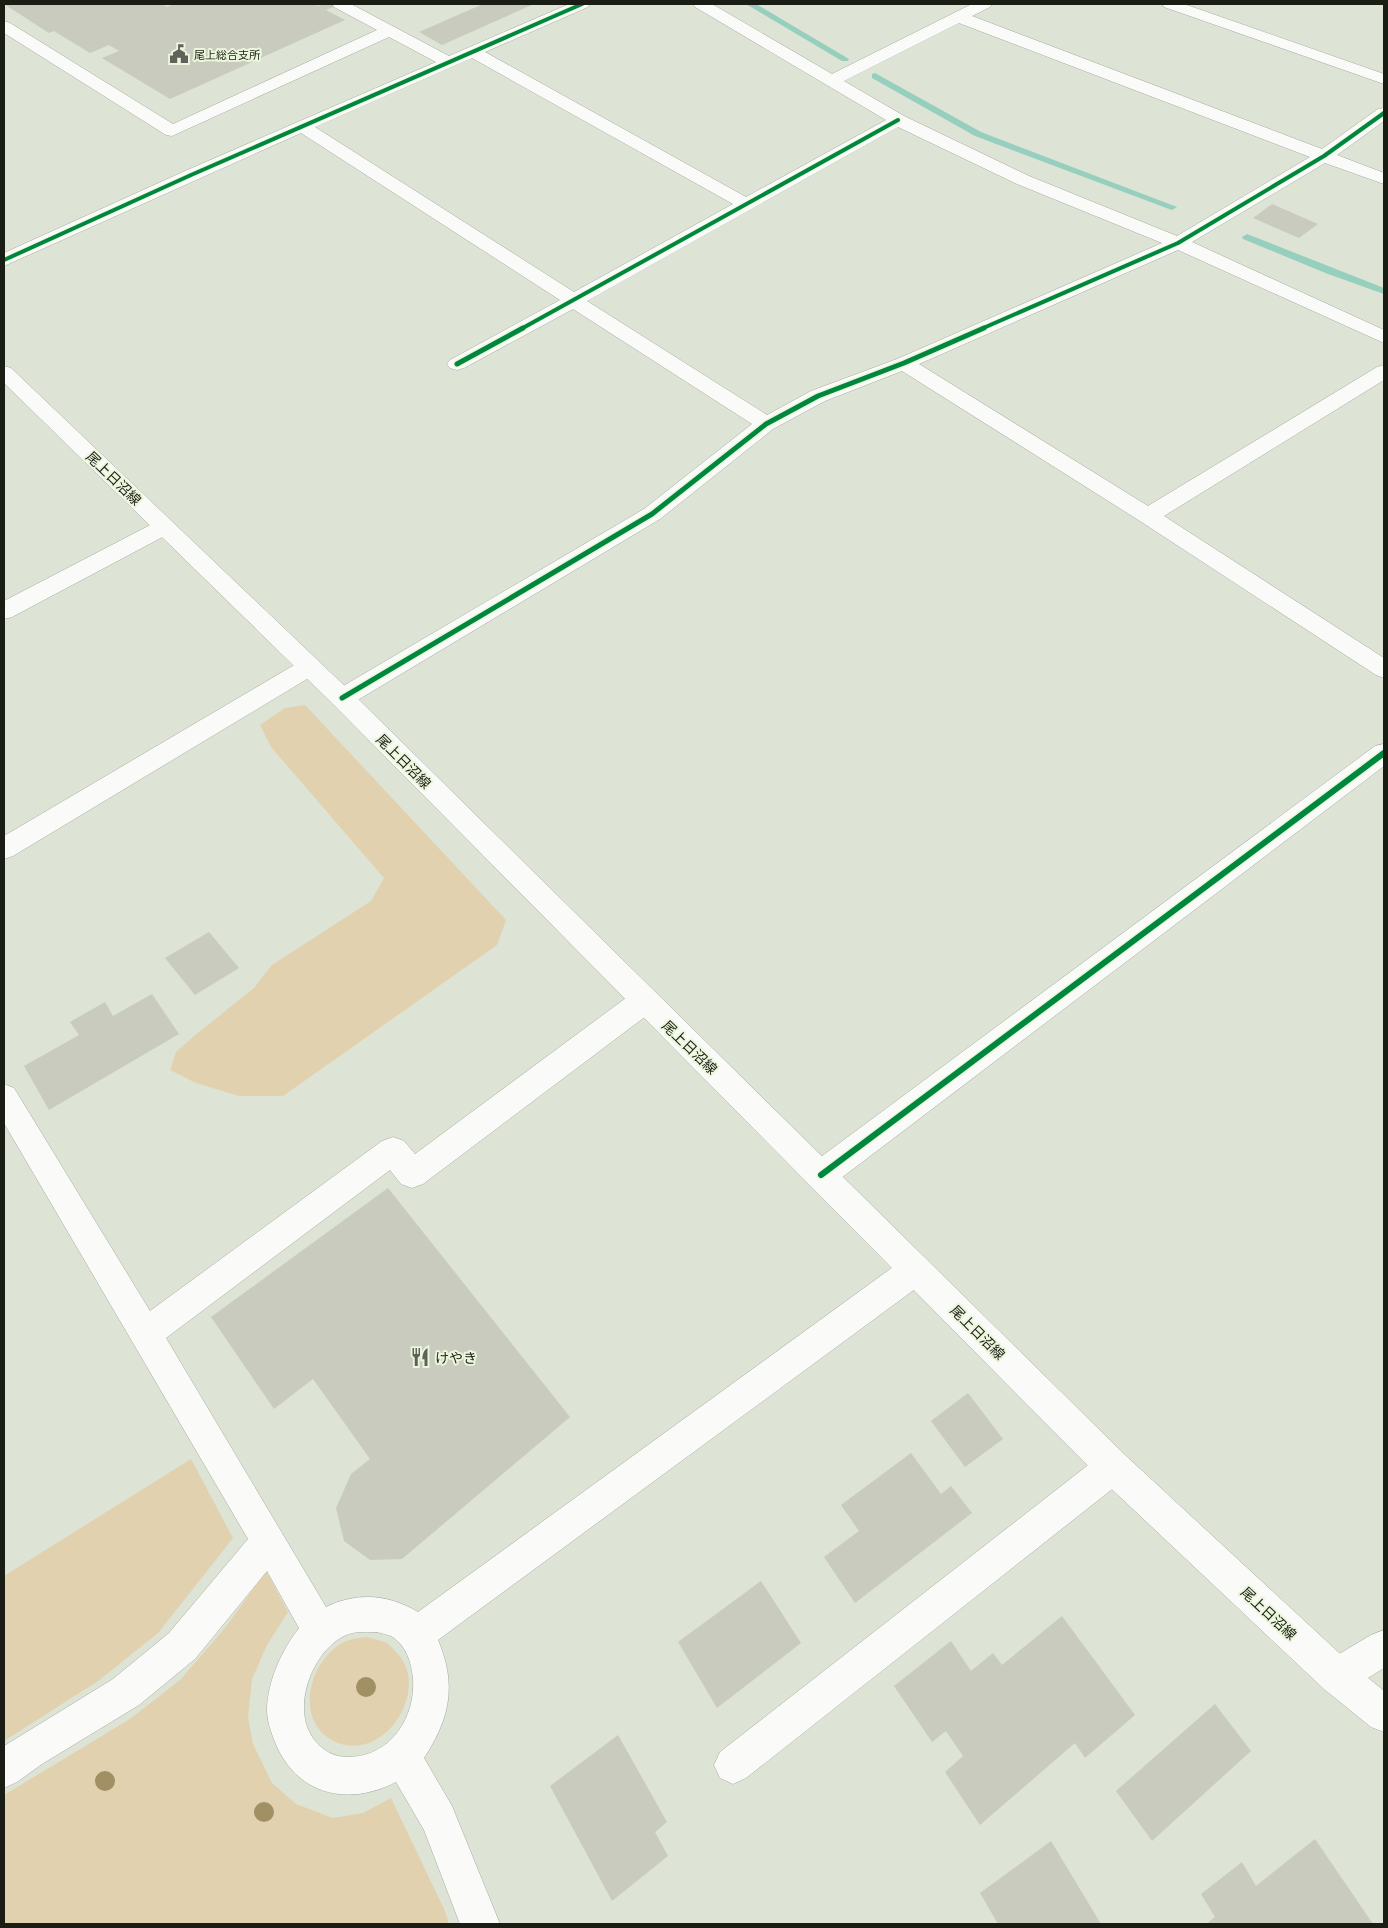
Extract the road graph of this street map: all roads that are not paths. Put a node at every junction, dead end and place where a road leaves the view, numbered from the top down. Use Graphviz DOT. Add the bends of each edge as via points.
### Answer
graph roads {
  1 [pos="340,4"];
  2 [pos="582,4"];
  3 [pos="701,4"];
  4 [pos="984,4"];
  5 [pos="1170,4"];
  6 [pos="959,17"];
  7 [pos="4,26"];
  8 [pos="390,30"];
  9 [pos="473,52"];
  10 [pos="450,62"];
  11 [pos="1384,78"];
  12 [pos="831,81"];
  13 [pos="1384,113"];
  14 [pos="898,120"];
  15 [pos="302,126"];
  16 [pos="1324,156"];
  17 [pos="1384,179"];
  18 [pos="744,203"];
  19 [pos="1178,242"];
  20 [pos="4,260"];
  21 [pos="573,302"];
  22 [pos="1384,336"];
  23 [pos="904,363"];
  24 [pos="457,364"];
  25 [pos="4,372"];
  26 [pos="1384,372"];
  27 [pos="766,424"];
  28 [pos="1148,516"];
  29 [pos="164,527"];
  30 [pos="4,611"];
  31 [pos="309,668"];
  32 [pos="1384,669"];
  33 [pos="342,698"];
  34 [pos="1384,753"];
  35 [pos="4,849"];
  36 [pos="644,1002"];
  37 [pos="4,1097"];
  38 [pos="821,1175"];
  39 [pos="915,1270"];
  40 [pos="145,1334"];
  41 [pos="1113,1467"];
  42 [pos="268,1542"];
  43 [pos="321,1632"];
  44 [pos="416,1635"];
  45 [pos="1384,1648"];
  46 [pos="1337,1676"];
  47 [pos="1384,1714"];
  48 [pos="402,1756"];
  49 [pos="733,1765"];
  50 [pos="4,1768"];
  51 [pos="480,1924"];
  1 -- 8 [label="street"];
  2 -- 9 [label="street"];
  3 -- 12 [label="street"];
  4 -- 6 [label="street"];
  5 -- 11 [label="street"];
  6 -- 12 [label="street"];
  6 -- 16 [label="street"];
  7 -- 8 [label="street" via="172,131"];
  8 -- 10 [label="street"];
  9 -- 10 [label="street"];
  9 -- 18 [label="street"];
  10 -- 15 [label="street"];
  12 -- 14 [label="street"];
  13 -- 16 [label="street"];
  14 -- 18 [label="street"];
  14 -- 19 [label="street" via="1023,180"];
  15 -- 20 [label="street"];
  15 -- 21 [label="street"];
  16 -- 17 [label="street"];
  16 -- 19 [label="street"];
  18 -- 21 [label="street"];
  19 -- 22 [label="street"];
  19 -- 23 [label="street"];
  21 -- 24 [label="street"];
  21 -- 27 [label="street"];
  23 -- 27 [label="street" via="818,396"];
  23 -- 28 [label="street"];
  25 -- 29 [label="street, 尾上日沼線"];
  26 -- 28 [label="street"];
  27 -- 33 [label="street" via="652,514"];
  28 -- 32 [label="street"];
  29 -- 30 [label="street"];
  29 -- 31 [label="street, 尾上日沼線"];
  31 -- 33 [label="street, 尾上日沼線"];
  31 -- 35 [label="street"];
  33 -- 36 [label="street, 尾上日沼線"];
  34 -- 38 [label="street"];
  36 -- 38 [label="street, 尾上日沼線"];
  36 -- 40 [label="street" via="412,1174 393,1151"];
  37 -- 40 [label="street"];
  38 -- 39 [label="street, 尾上日沼線"];
  39 -- 41 [label="street, 尾上日沼線"];
  39 -- 44 [label="street"];
  40 -- 42 [label="street"];
  41 -- 46 [label="street, 尾上日沼線"];
  41 -- 49 [label="street"];
  42 -- 43 [label="street"];
  42 -- 50 [label="street" via="182,1646 126,1692"];
  43 -- 44 [label="street" via="352,1615 376,1614 398,1620"];
  43 -- 48 [label="street" via="309,1643 294,1666 287,1694 287,1721 296,1746 311,1765 332,1775 357,1778 381,1770"];
  44 -- 48 [label="street" via="427,1656 433,1682 430,1708 420,1734"];
  45 -- 46 [label="street"];
  46 -- 47 [label="street, 尾上日沼線"];
  48 -- 51 [label="street" via="439,1819"];
}
